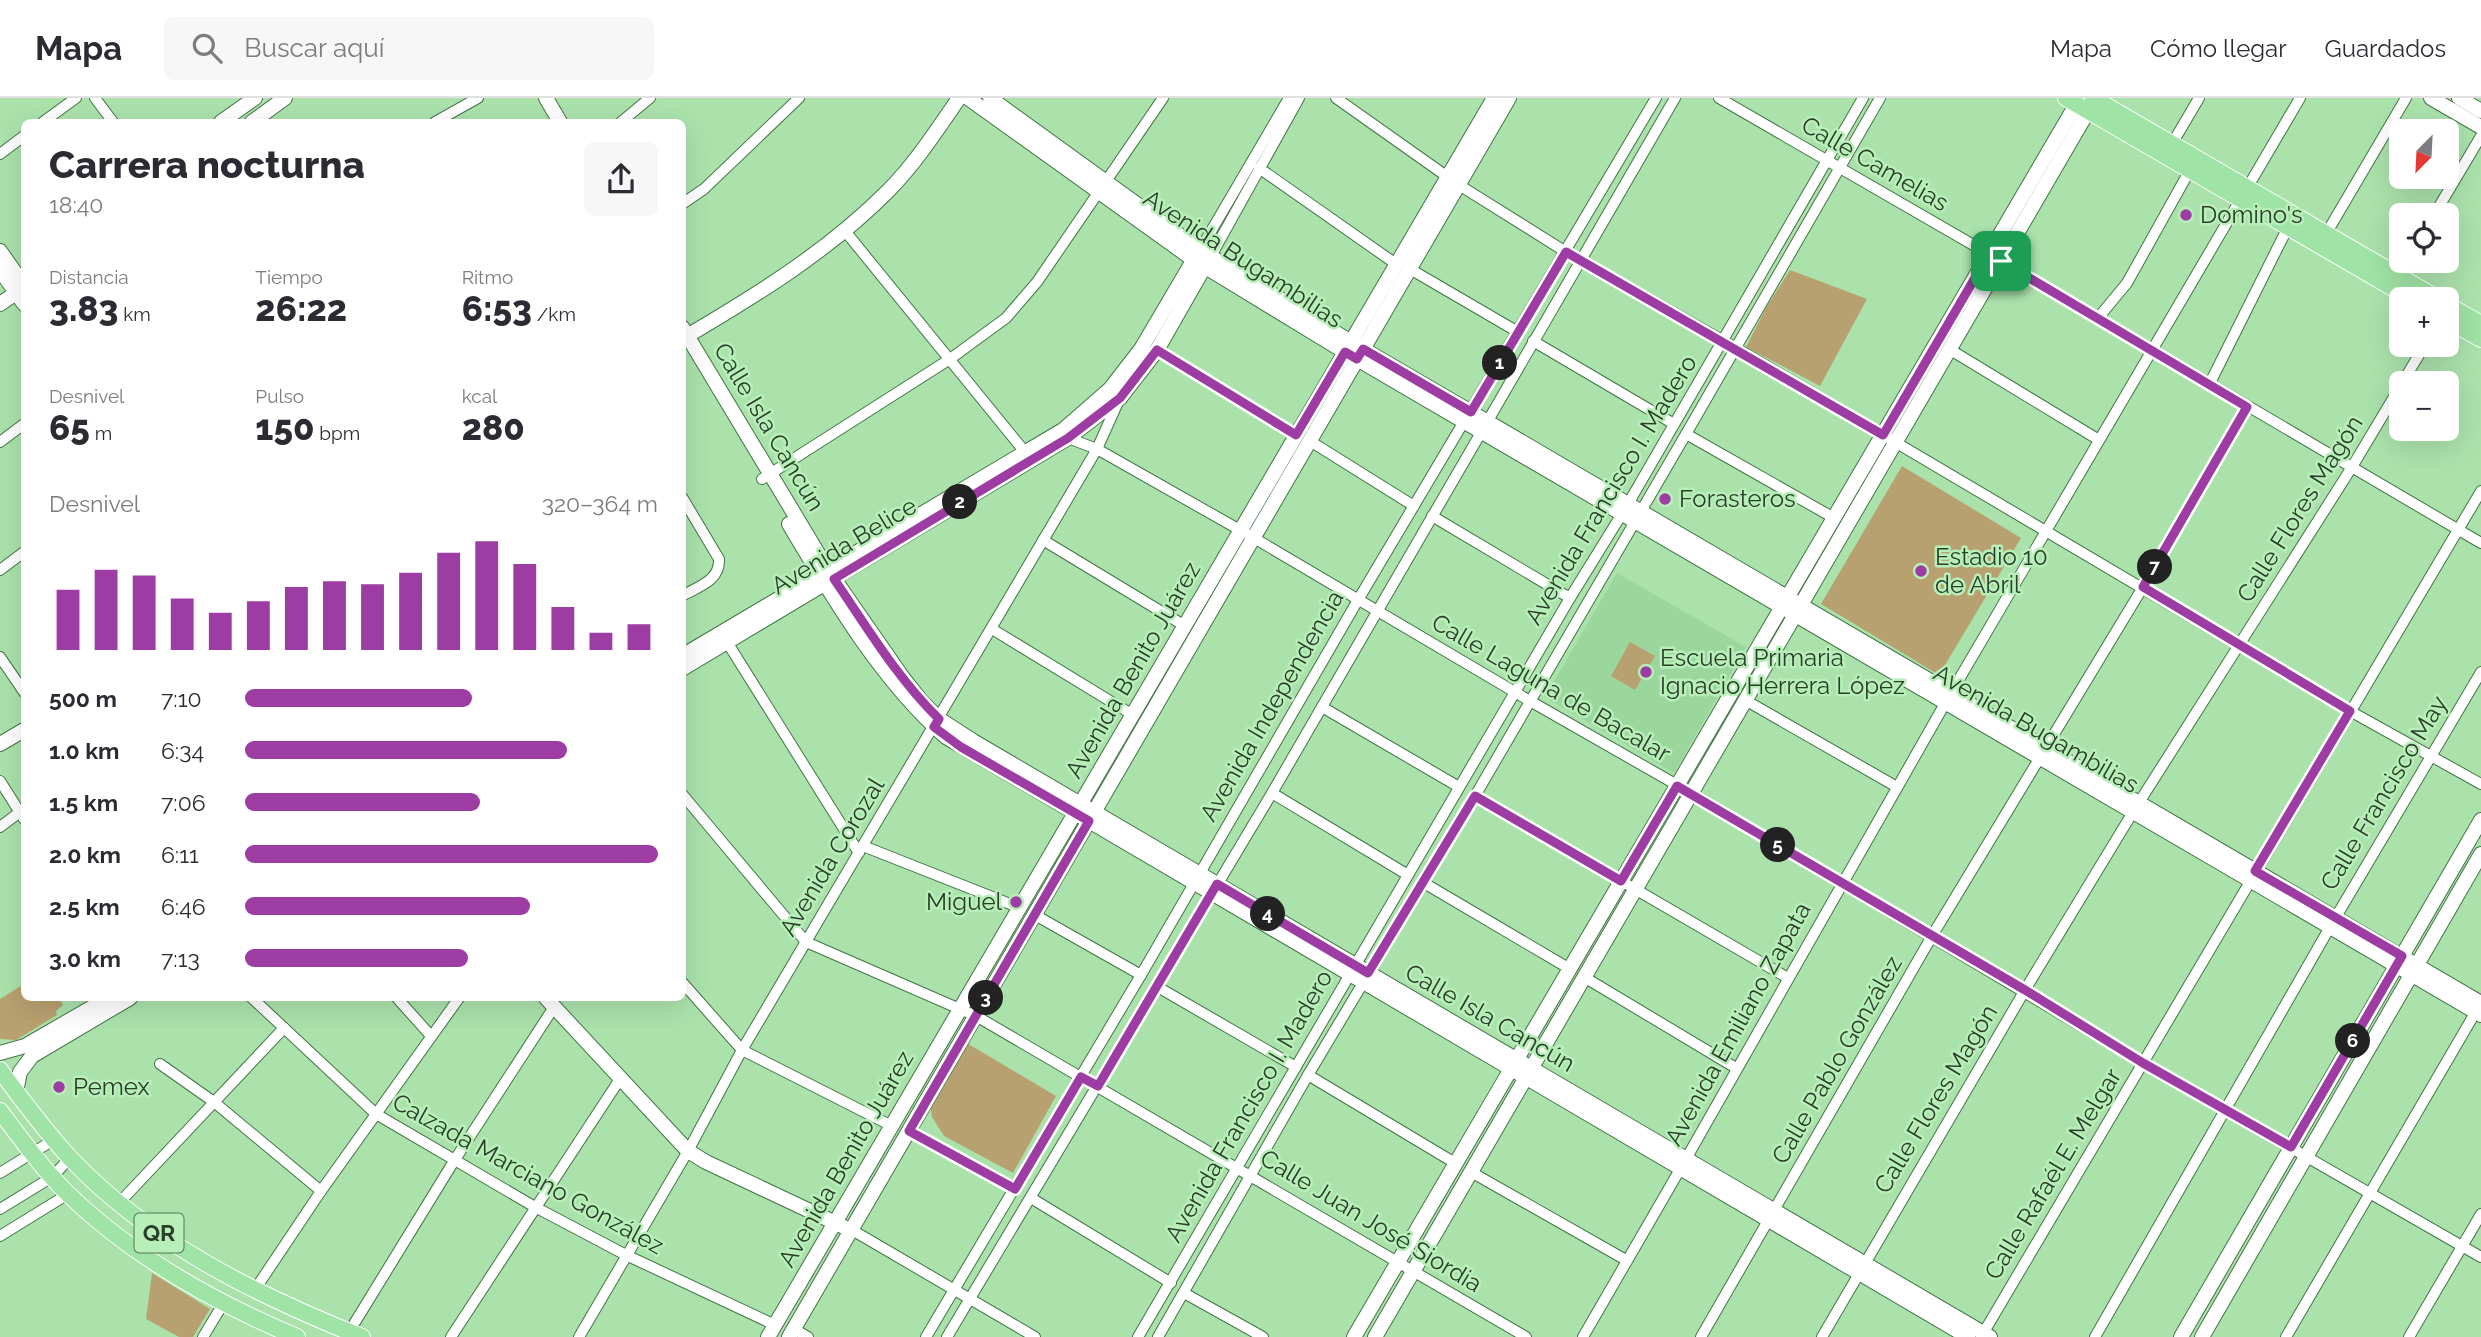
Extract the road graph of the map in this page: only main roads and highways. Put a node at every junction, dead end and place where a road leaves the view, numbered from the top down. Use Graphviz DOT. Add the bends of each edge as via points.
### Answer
graph roads {
  1 [pos="285,98"];
  2 [pos="536,98"];
  3 [pos="546,98"];
  4 [pos="959,98"];
  5 [pos="968,98"];
  6 [pos="990,98"];
  7 [pos="1494,98"];
  8 [pos="1509,98"];
  9 [pos="2431,98"];
  10 [pos="2459,98"];
  11 [pos="2085,101"];
  12 [pos="249,102"];
  13 [pos="2481,111"];
  14 [pos="225,119"];
  15 [pos="258,119"];
  16 [pos="548,119"];
  17 [pos="558,119"];
  18 [pos="2481,127"];
  19 [pos="1453,181"];
  20 [pos="1104,187"];
  21 [pos="2243,193"];
  22 [pos="0,251"];
  23 [pos="1995,257"];
  24 [pos="1202,258"];
  25 [pos="9,274"];
  26 [pos="2395,282"];
  27 [pos="2400,287"];
  28 [pos="2405,287"];
  29 [pos="21,291"];
  30 [pos="21,293"];
  31 [pos="0,304"];
  32 [pos="2459,312"];
  33 [pos="2459,319"];
  34 [pos="2479,319"];
  35 [pos="686,336"];
  36 [pos="2481,339"];
  37 [pos="686,340"];
  38 [pos="1354,350"];
  39 [pos="1889,439"];
  40 [pos="1027,455"];
  41 [pos="1247,534"];
  42 [pos="827,577"];
  43 [pos="1784,602"];
  44 [pos="1798,610"];
  45 [pos="686,654"];
  46 [pos="686,667"];
  47 [pos="21,732"];
  48 [pos="0,744"];
  49 [pos="1078,808"];
  50 [pos="1092,817"];
  51 [pos="2481,820"];
  52 [pos="2481,855"];
  53 [pos="2399,961"];
  54 [pos="2414,970"];
  55 [pos="103,1001"];
  56 [pos="125,1001"];
  57 [pos="550,1002"];
  58 [pos="2480,1007"];
  59 [pos="0,1053"];
  60 [pos="1513,1064"];
  61 [pos="0,1070"];
  62 [pos="1529,1073"];
  63 [pos="16,1092"];
  64 [pos="0,1111"];
  65 [pos="835,1224"];
  66 [pos="852,1230"];
  67 [pos="1861,1268"];
  68 [pos="772,1331"];
  69 [pos="792,1333"];
  70 [pos="356,1334"];
  71 [pos="1985,1336"];
  72 [pos="297,1337"];
  73 [pos="1354,1337"];
  74 [pos="1375,1337"];
  75 [pos="1968,1337"];
  76 [pos="2181,1337"];
  77 [pos="2202,1337"];
  1 -- 15 [label="main road"];
  2 -- 16 [label="main road"];
  3 -- 17 [label="main road"];
  4 -- 35 [label="main road" via="889,191 845,230 810,259"];
  5 -- 20 [label="main road, Avenida Bugambilias"];
  6 -- 20 [label="main road, Avenida Bugambilias"];
  7 -- 19 [label="main road, Avenida Benito Juárez"];
  8 -- 19 [label="main road, Avenida Benito Juárez"];
  9 -- 18 [label="main road"];
  10 -- 13 [label="main road"];
  11 -- 21 [label="main road" via="2172,144"];
  11 -- 21 [label="main road" via="2190,170"];
  11 -- 23 [label="main road"];
  12 -- 14 [label="main road"];
  19 -- 38 [label="main road, Avenida Benito Juárez"];
  20 -- 24 [label="main road, Avenida Bugambilias"];
  21 -- 26 [label="main road" via="2326,234"];
  21 -- 26 [label="main road" via="2288,227"];
  22 -- 25 [label="main road"];
  23 -- 39 [label="main road"];
  23 -- 39 [label="main road" via="1949,349"];
  24 -- 38 [label="main road, Avenida Bugambilias"];
  24 -- 40 [label="main road, Avenida Belice" via="1110,389"];
  24 -- 40 [label="main road, Avenida Belice" via="1157,350 1120,398 1068,438"];
  25 -- 29 [label="main road"];
  26 -- 27 [label="main road"];
  26 -- 28 [label="main road"];
  30 -- 31 [label="main road"];
  32 -- 34 [label="main road"];
  33 -- 36 [label="main road"];
  37 -- 42 [label="main road, Calle Isla Cancún"];
  38 -- 41 [label="main road, Avenida Benito Juárez"];
  38 -- 43 [label="main road, Avenida Bugambilias"];
  39 -- 43 [label="main road" via="1833,518"];
  39 -- 44 [label="main road"];
  40 -- 42 [label="main road, Avenida Belice"];
  41 -- 49 [label="main road, Avenida Benito Juárez" via="1185,626"];
  41 -- 50 [label="main road, Avenida Benito Juárez"];
  42 -- 45 [label="main road, Avenida Belice"];
  42 -- 46 [label="main road, Avenida Belice"];
  42 -- 49 [label="main road, Calle Isla Cancún" via="880,664 915,710"];
  43 -- 44 [label="main road, Avenida Bugambilias"];
  43 -- 60 [label="main road"];
  44 -- 53 [label="main road, Avenida Bugambilias"];
  44 -- 62 [label="main road"];
  47 -- 48 [label="main road"];
  49 -- 50 [label="main road, Calle Isla Cancún"];
  49 -- 65 [label="main road, Avenida Benito Juárez"];
  50 -- 60 [label="main road, Calle Isla Cancún"];
  50 -- 66 [label="main road, Avenida Benito Juárez"];
  51 -- 53 [label="main road"];
  52 -- 54 [label="main road"];
  53 -- 54 [label="main road, Avenida Bugambilias"];
  53 -- 76 [label="main road"];
  54 -- 58 [label="main road, Avenida Bugambilias"];
  54 -- 77 [label="main road"];
  55 -- 59 [label="main road" via="25,1046"];
  56 -- 63 [label="main road" via="32,1056 20,1072"];
  57 -- 65 [label="main road" via="688,1151"];
  60 -- 62 [label="main road, Calle Isla Cancún"];
  60 -- 73 [label="main road"];
  61 -- 63 [label="main road, QR"];
  62 -- 67 [label="main road, Calle Isla Cancún"];
  62 -- 74 [label="main road"];
  63 -- 70 [label="main road, QR" via="70,1158 162,1236 254,1291"];
  64 -- 72 [label="main road, QR" via="52,1177 106,1227 223,1304"];
  65 -- 66 [label="main road"];
  65 -- 68 [label="main road, Avenida Benito Juárez"];
  66 -- 69 [label="main road, Avenida Benito Juárez"];
  67 -- 71 [label="main road, Calle Isla Cancún"];
  67 -- 75 [label="main road, Calle Isla Cancún"];
}
